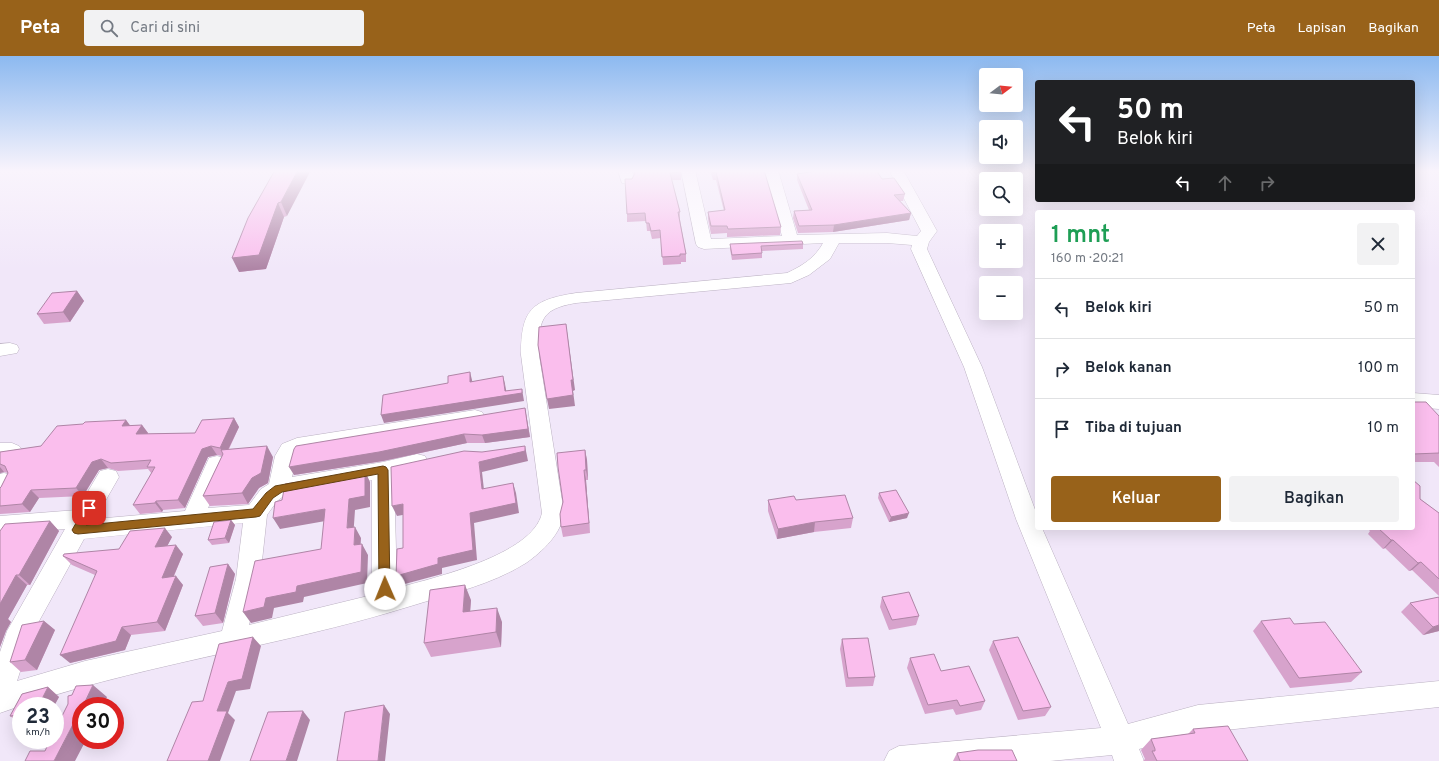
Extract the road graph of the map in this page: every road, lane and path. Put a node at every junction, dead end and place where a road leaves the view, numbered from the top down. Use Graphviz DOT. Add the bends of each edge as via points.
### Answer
graph roads {
  1 [pos="695,203"];
  2 [pos="780,203"];
  3 [pos="914,203"];
  4 [pos="832,238"];
  5 [pos="791,240"];
  6 [pos="922,253"];
  7 [pos="1415,400"];
  8 [pos="1439,402"];
  9 [pos="491,414"];
  10 [pos="438,458"];
  11 [pos="217,464"];
  12 [pos="383,470"];
  13 [pos="108,477"];
  14 [pos="279,488"];
  15 [pos="256,513"];
  16 [pos="192,520"];
  17 [pos="81,524"];
  18 [pos="0,526"];
  19 [pos="385,604"];
  20 [pos="232,640"];
  21 [pos="88,672"];
  22 [pos="0,692"];
  23 [pos="1439,694"];
  24 [pos="0,700"];
  25 [pos="71,705"];
  26 [pos="1125,751"];
  27 [pos="899,761"];
  1 -- 5 [label="street" via="704,244"];
  2 -- 5 [label="street"];
  3 -- 6 [label="street" via="929,231"];
  4 -- 5 [label="street"];
  4 -- 6 [label="street" via="887,238"];
  4 -- 19 [label="street" via="824,256 791,278 576,298 546,306 537,313 530,331 529,408 533,445 553,512 548,528 520,554 482,572"];
  6 -- 26 [label="street" via="973,367 1027,519"];
  7 -- 8 [label="street"];
  9 -- 14 [label="street" via="297,446 289,449 286,456"];
  10 -- 12 [label="street"];
  11 -- 16 [label="street"];
  12 -- 14 [label="street"];
  12 -- 19 [label="street"];
  13 -- 17 [label="street"];
  14 -- 15 [label="street" via="269,495"];
  15 -- 16 [label="street"];
  15 -- 20 [label="street" via="248,578"];
  16 -- 17 [label="street"];
  17 -- 18 [label="street"];
  17 -- 22 [label="street" via="20,632"];
  19 -- 20 [label="street"];
  20 -- 21 [label="street"];
  21 -- 24 [label="street"];
  21 -- 25 [label="street"];
  23 -- 26 [label="street" via="1198,719"];
  26 -- 27 [label="street"];
}
